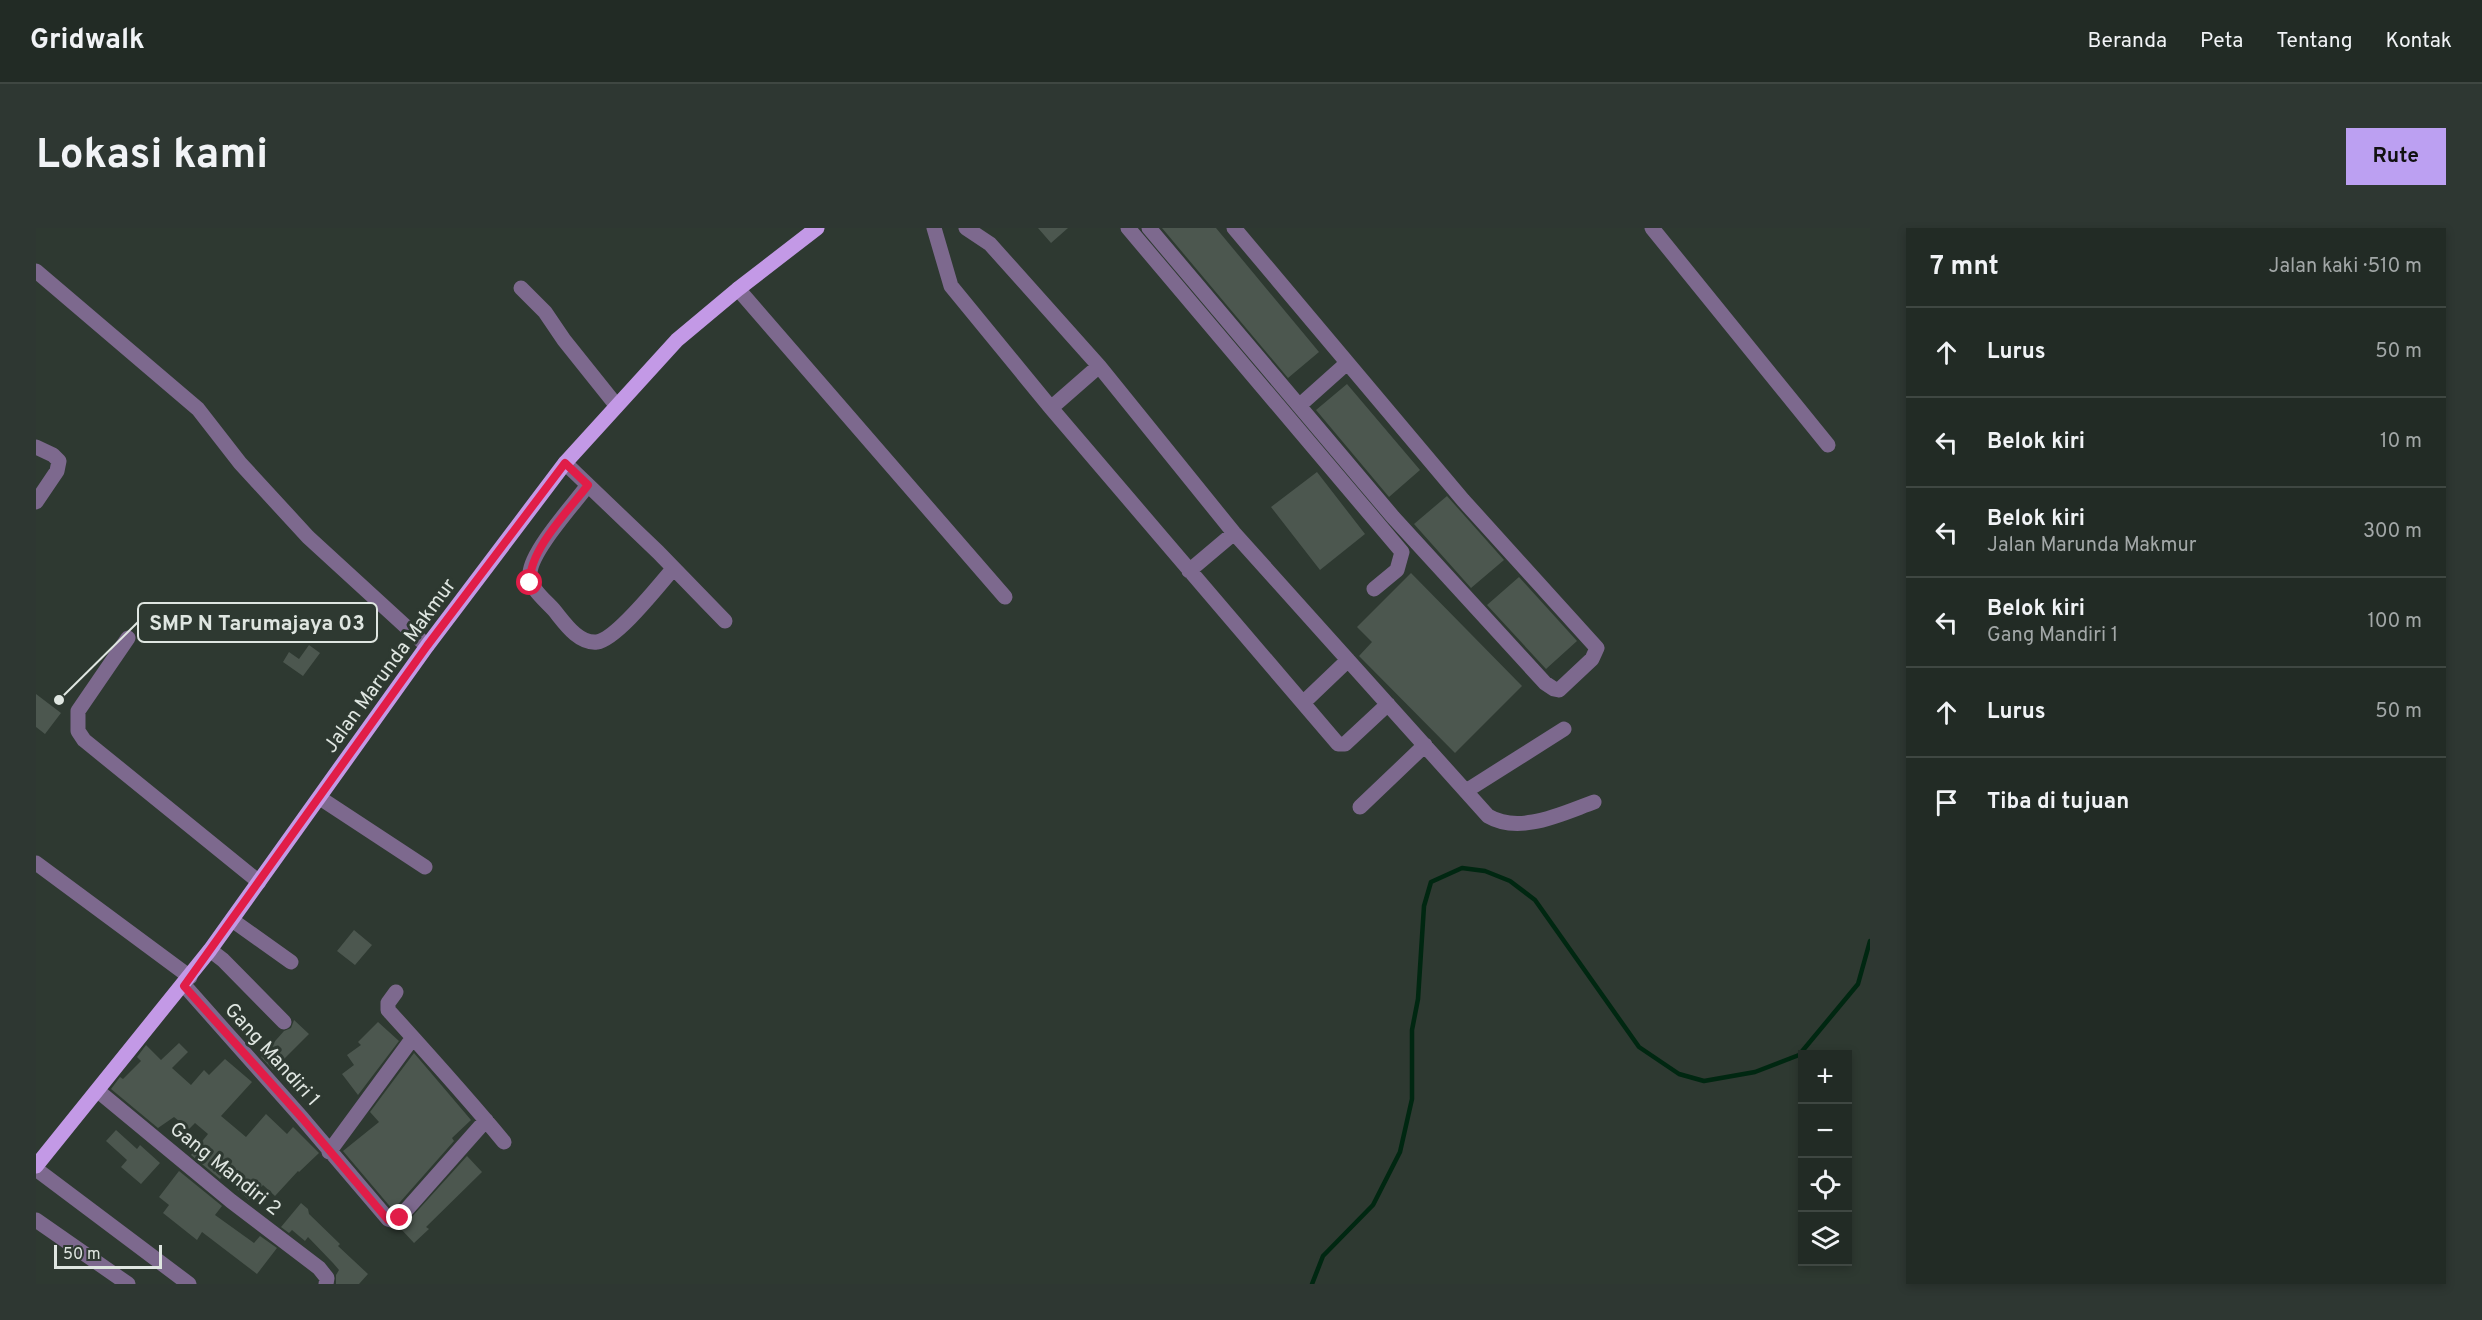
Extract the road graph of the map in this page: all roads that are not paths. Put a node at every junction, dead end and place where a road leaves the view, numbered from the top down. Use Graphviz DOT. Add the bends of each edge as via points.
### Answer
graph roads {
  1 [pos="817,228"];
  2 [pos="934,228"];
  3 [pos="966,228"];
  4 [pos="1128,228"];
  5 [pos="1149,228"];
  6 [pos="1234,228"];
  7 [pos="1652,228"];
  8 [pos="36,271"];
  9 [pos="521,288"];
  10 [pos="738,289"];
  11 [pos="1347,363"];
  12 [pos="1099,366"];
  13 [pos="616,405"];
  14 [pos="1300,405"];
  15 [pos="1051,408"];
  16 [pos="1827,445"];
  17 [pos="36,447"];
  18 [pos="565,463"];
  19 [pos="588,485"];
  20 [pos="36,502"];
  21 [pos="1234,533"];
  22 [pos="672,568"];
  23 [pos="1189,571"];
  24 [pos="1374,589"];
  25 [pos="1005,597"];
  26 [pos="725,621"];
  27 [pos="128,638"];
  28 [pos="427,646"];
  29 [pos="1348,660"];
  30 [pos="1303,703"];
  31 [pos="1388,704"];
  32 [pos="1564,729"];
  33 [pos="1425,745"];
  34 [pos="1466,791"];
  35 [pos="320,798"];
  36 [pos="1594,801"];
  37 [pos="1360,807"];
  38 [pos="36,863"];
  39 [pos="425,867"];
  40 [pos="259,882"];
  41 [pos="232,920"];
  42 [pos="210,950"];
  43 [pos="291,962"];
  44 [pos="187,981"];
  45 [pos="396,992"];
  46 [pos="284,1022"];
  47 [pos="412,1039"];
  48 [pos="98,1091"];
  49 [pos="486,1120"];
  50 [pos="504,1142"];
  51 [pos="329,1152"];
  52 [pos="36,1168"];
  53 [pos="36,1220"];
  54 [pos="326,1281"];
  55 [pos="128,1284"];
  56 [pos="189,1284"];
  1 -- 10 [label="main road, Jalan Marunda Makmur"];
  2 -- 15 [label="street" via="951,286"];
  3 -- 12 [label="street" via="990,244"];
  4 -- 24 [label="street" via="1402,552 1397,570"];
  5 -- 14 [label="street"];
  6 -- 11 [label="street"];
  7 -- 16 [label="street"];
  8 -- 28 [label="street" via="198,409 240,463 308,537"];
  9 -- 13 [label="street" via="545,312"];
  10 -- 13 [label="main road, Jalan Marunda Makmur" via="677,340"];
  10 -- 25 [label="street"];
  11 -- 14 [label="street"];
  11 -- 14 [label="street" via="1463,500 1597,648 1592,659 1559,690 1545,683 1393,517"];
  12 -- 15 [label="street"];
  12 -- 21 [label="street"];
  13 -- 18 [label="main road, Jalan Marunda Makmur"];
  15 -- 23 [label="street"];
  17 -- 20 [label="street" via="58,462 57,471"];
  18 -- 19 [label="street"];
  18 -- 28 [label="main road, Jalan Marunda Makmur"];
  19 -- 22 [label="street"];
  19 -- 22 [label="street" via="536,555 530,572 530,583 578,637 598,642 609,636"];
  21 -- 23 [label="street"];
  21 -- 29 [label="street"];
  22 -- 26 [label="street"];
  23 -- 30 [label="street"];
  27 -- 40 [label="street" via="78,711 78,731 84,740"];
  28 -- 35 [label="main road, Jalan Marunda Makmur"];
  29 -- 30 [label="street"];
  29 -- 31 [label="street"];
  30 -- 31 [label="street" via="1342,746"];
  31 -- 33 [label="street"];
  32 -- 34 [label="street"];
  33 -- 34 [label="street"];
  33 -- 37 [label="street"];
  34 -- 36 [label="street" via="1498,822 1547,820"];
  35 -- 39 [label="street"];
  35 -- 40 [label="main road, Jalan Marunda Makmur"];
  38 -- 44 [label="street, Gang Mandiri 1"];
  40 -- 41 [label="main road, Jalan Marunda Makmur"];
  41 -- 42 [label="main road, Jalan Marunda Makmur"];
  41 -- 43 [label="street"];
  42 -- 44 [label="main road, Jalan Marunda Makmur"];
  42 -- 46 [label="street"];
  44 -- 48 [label="main road, Jalan Marunda Makmur"];
  44 -- 51 [label="street, Gang Mandiri 1"];
  45 -- 47 [label="street" via="387,1008"];
  47 -- 49 [label="street"];
  47 -- 51 [label="street"];
  48 -- 52 [label="main road, Jalan Marunda Makmur"];
  48 -- 54 [label="street, Gang Mandiri 2" via="319,1268"];
  49 -- 50 [label="street"];
  49 -- 51 [label="street, Gang Mandiri 1" via="395,1221 388,1220"];
  52 -- 56 [label="street"];
  53 -- 55 [label="street"];
}
